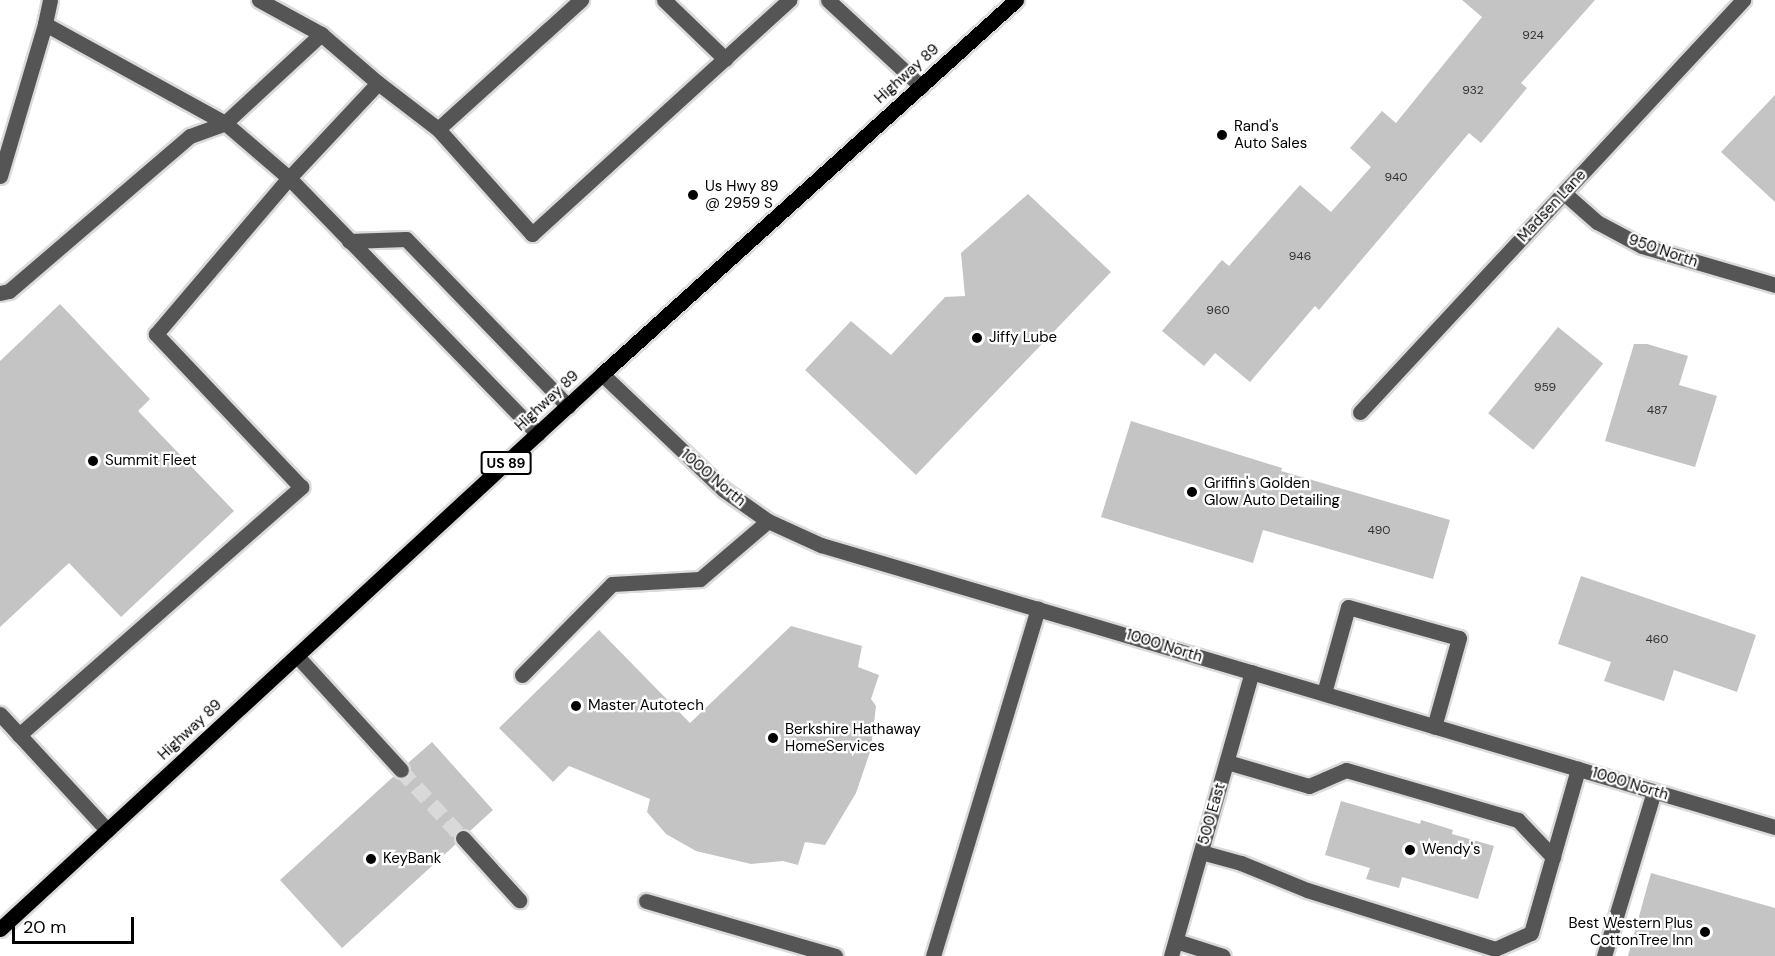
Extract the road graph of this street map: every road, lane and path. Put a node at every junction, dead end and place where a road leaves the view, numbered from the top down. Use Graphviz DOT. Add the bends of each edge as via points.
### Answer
graph roads {
  1 [pos="50,0"];
  2 [pos="259,0"];
  3 [pos="581,0"];
  4 [pos="664,0"];
  5 [pos="789,0"];
  6 [pos="828,0"];
  7 [pos="1016,0"];
  8 [pos="1743,0"];
  9 [pos="45,24"];
  10 [pos="321,34"];
  11 [pos="725,59"];
  12 [pos="378,82"];
  13 [pos="921,86"];
  14 [pos="225,123"];
  15 [pos="438,129"];
  16 [pos="0,176"];
  17 [pos="289,178"];
  18 [pos="1564,193"];
  19 [pos="349,241"];
  20 [pos="1775,285"];
  21 [pos="0,293"];
  22 [pos="602,374"];
  23 [pos="568,406"];
  24 [pos="1360,412"];
  25 [pos="538,434"];
  26 [pos="768,521"];
  27 [pos="1038,608"];
  28 [pos="297,656"];
  29 [pos="1252,672"];
  30 [pos="522,675"];
  31 [pos="1324,693"];
  32 [pos="0,714"];
  33 [pos="1434,727"];
  34 [pos="19,735"];
  35 [pos="1227,762"];
  36 [pos="1578,769"];
  37 [pos="401,770"];
  38 [pos="1654,791"];
  39 [pos="1775,827"];
  40 [pos="107,830"];
  41 [pos="463,838"];
  42 [pos="1201,852"];
  43 [pos="1553,857"];
  44 [pos="519,900"];
  45 [pos="646,901"];
  46 [pos="0,929"];
  47 [pos="1174,948"];
  48 [pos="835,956"];
  49 [pos="933,956"];
  50 [pos="1222,956"];
  51 [pos="1604,956"];
  1 -- 9 [label="street"];
  2 -- 10 [label="street"];
  3 -- 15 [label="street"];
  4 -- 11 [label="street"];
  5 -- 11 [label="street"];
  6 -- 13 [label="street"];
  7 -- 13 [label="main road, Highway 89 / US 89"];
  8 -- 18 [label="street, Madsen Lane"];
  9 -- 14 [label="street"];
  9 -- 16 [label="street"];
  10 -- 12 [label="street"];
  10 -- 14 [label="street"];
  11 -- 15 [label="street" via="532,234"];
  12 -- 15 [label="street"];
  12 -- 17 [label="street"];
  13 -- 22 [label="main road, Highway 89 / US 89"];
  14 -- 17 [label="street"];
  14 -- 21 [label="street" via="190,136 9,291"];
  17 -- 19 [label="street"];
  17 -- 34 [label="street" via="156,334 301,487"];
  18 -- 20 [label="street, 950 North" via="1597,222 1642,246"];
  18 -- 24 [label="street, Madsen Lane"];
  19 -- 23 [label="street" via="406,239"];
  19 -- 25 [label="street"];
  22 -- 23 [label="main road, Highway 89 / US 89"];
  22 -- 26 [label="street, 1000 North" via="702,471"];
  23 -- 25 [label="main road, Highway 89 / US 89"];
  25 -- 28 [label="main road, Highway 89 / US 89"];
  26 -- 27 [label="street, 1000 North" via="848,554"];
  26 -- 30 [label="street" via="700,579 612,584"];
  27 -- 29 [label="street, 1000 North"];
  27 -- 49 [label="street"];
  28 -- 37 [label="street"];
  28 -- 40 [label="main road, Highway 89 / US 89"];
  29 -- 31 [label="street, 1000 North"];
  29 -- 35 [label="street, 500 East"];
  31 -- 33 [label="street, 1000 North"];
  31 -- 33 [label="street" via="1348,608 1459,638"];
  32 -- 34 [label="street"];
  33 -- 36 [label="street, 1000 North"];
  34 -- 40 [label="street"];
  35 -- 42 [label="street, 500 East"];
  35 -- 43 [label="street" via="1309,786 1346,770 1518,820"];
  36 -- 38 [label="street, 1000 North"];
  36 -- 43 [label="street"];
  38 -- 39 [label="street, 1000 North"];
  38 -- 51 [label="street"];
  40 -- 46 [label="main road, Highway 89 / US 89"];
  41 -- 44 [label="street"];
  42 -- 43 [label="street" via="1495,949 1532,933"];
  42 -- 47 [label="street, 500 East"];
  45 -- 48 [label="street"];
  47 -- 50 [label="street"];
}
